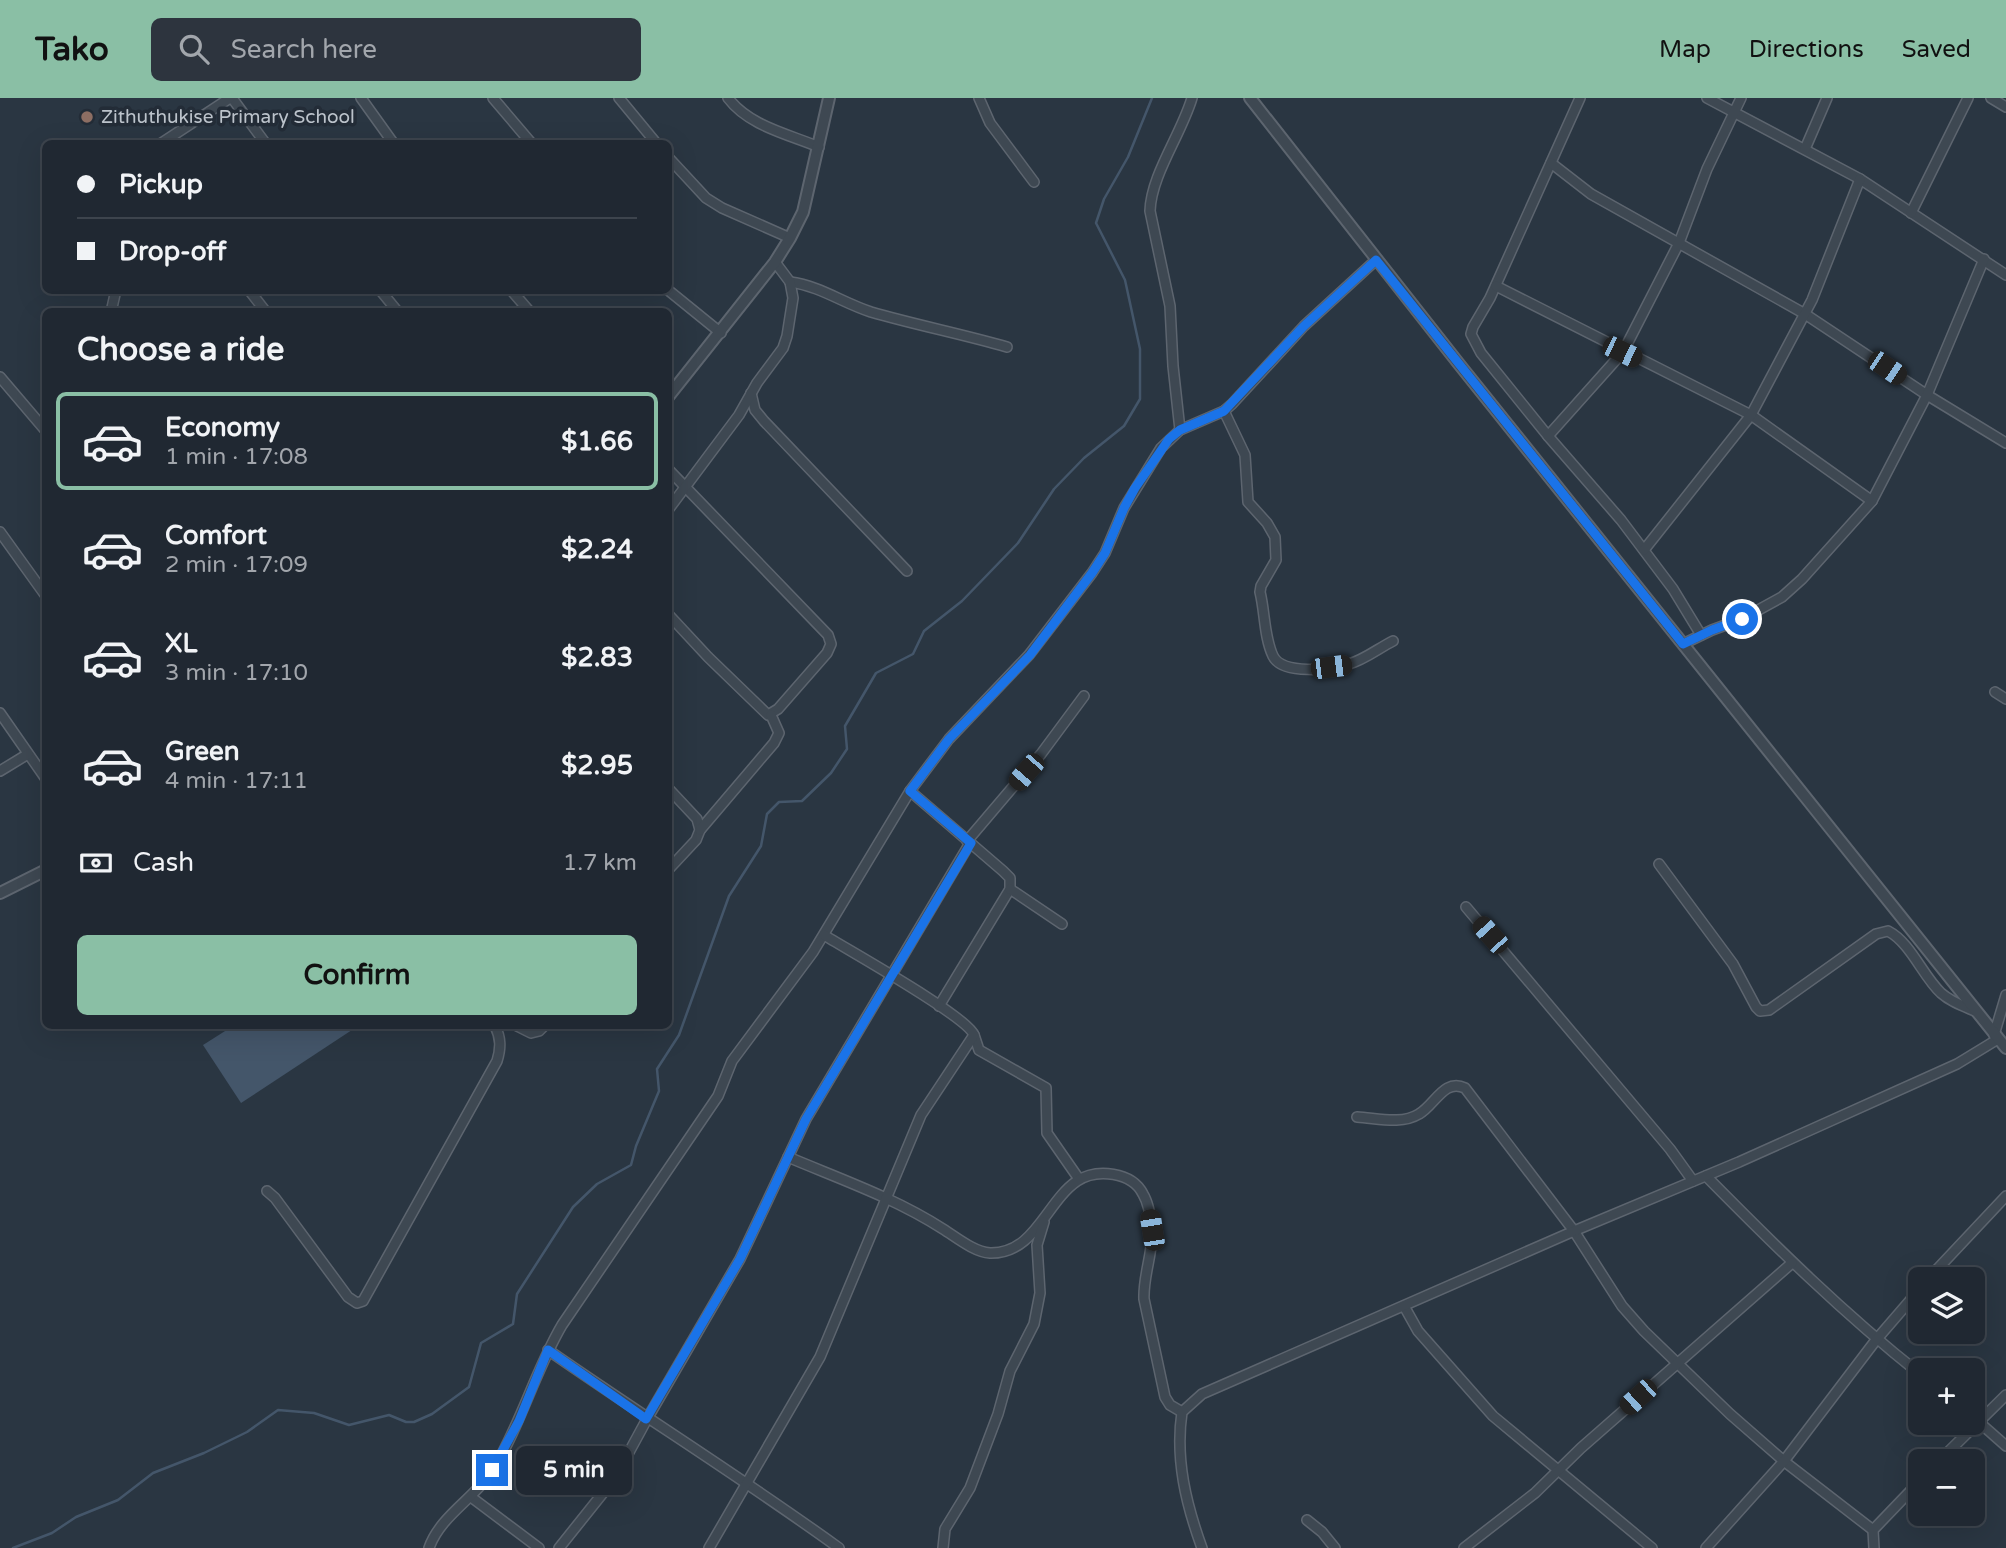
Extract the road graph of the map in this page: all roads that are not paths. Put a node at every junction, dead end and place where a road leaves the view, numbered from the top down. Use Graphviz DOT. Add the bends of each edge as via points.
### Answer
graph roads {
  1 [pos="231,98"];
  2 [pos="361,98"];
  3 [pos="493,98"];
  4 [pos="619,98"];
  5 [pos="728,98"];
  6 [pos="829,98"];
  7 [pos="979,98"];
  8 [pos="1192,98"];
  9 [pos="1250,98"];
  10 [pos="1580,98"];
  11 [pos="1707,98"];
  12 [pos="1741,98"];
  13 [pos="1827,98"];
  14 [pos="1968,98"];
  15 [pos="1991,98"];
  16 [pos="2006,107"];
  17 [pos="1734,114"];
  18 [pos="166,140"];
  19 [pos="263,140"];
  20 [pos="391,140"];
  21 [pos="528,140"];
  22 [pos="654,140"];
  23 [pos="818,147"];
  24 [pos="1805,149"];
  25 [pos="672,161"];
  26 [pos="1550,163"];
  27 [pos="1860,179"];
  28 [pos="1034,182"];
  29 [pos="1911,213"];
  30 [pos="790,238"];
  31 [pos="1679,243"];
  32 [pos="1984,259"];
  33 [pos="1376,260"];
  34 [pos="775,262"];
  35 [pos="2006,275"];
  36 [pos="790,282"];
  37 [pos="1496,286"];
  38 [pos="672,293"];
  39 [pos="252,294"];
  40 [pos="383,294"];
  41 [pos="514,294"];
  42 [pos="263,308"];
  43 [pos="395,308"];
  44 [pos="527,308"];
  45 [pos="1805,314"];
  46 [pos="720,333"];
  47 [pos="1007,346"];
  48 [pos="1622,352"];
  49 [pos="0,377"];
  50 [pos="672,392"];
  51 [pos="751,393"];
  52 [pos="1927,395"];
  53 [pos="1224,411"];
  54 [pos="1751,415"];
  55 [pos="42,426"];
  56 [pos="1180,430"];
  57 [pos="1548,436"];
  58 [pos="2006,443"];
  59 [pos="672,473"];
  60 [pos="686,485"];
  61 [pos="1872,501"];
  62 [pos="672,504"];
  63 [pos="0,532"];
  64 [pos="1644,550"];
  65 [pos="907,570"];
  66 [pos="42,590"];
  67 [pos="672,618"];
  68 [pos="1701,635"];
  69 [pos="1393,641"];
  70 [pos="1683,644"];
  71 [pos="1995,692"];
  72 [pos="1084,696"];
  73 [pos="2006,699"];
  74 [pos="0,713"];
  75 [pos="771,715"];
  76 [pos="28,754"];
  77 [pos="0,771"];
  78 [pos="42,773"];
  79 [pos="910,791"];
  80 [pos="672,792"];
  81 [pos="701,830"];
  82 [pos="969,842"];
  83 [pos="1659,864"];
  84 [pos="672,866"];
  85 [pos="42,872"];
  86 [pos="1010,889"];
  87 [pos="0,893"];
  88 [pos="1466,907"];
  89 [pos="1062,924"];
  90 [pos="824,935"];
  91 [pos="891,976"];
  92 [pos="2006,995"];
  93 [pos="939,1006"];
  94 [pos="1975,1011"];
  95 [pos="496,1029"];
  96 [pos="523,1029"];
  97 [pos="541,1029"];
  98 [pos="1999,1032"];
  99 [pos="974,1035"];
  100 [pos="2006,1048"];
  101 [pos="1357,1116"];
  102 [pos="788,1157"];
  103 [pos="1706,1176"];
  104 [pos="1079,1179"];
  105 [pos="1693,1181"];
  106 [pos="267,1191"];
  107 [pos="2006,1196"];
  108 [pos="885,1199"];
  109 [pos="1047,1214"];
  110 [pos="1574,1231"];
  111 [pos="1791,1263"];
  112 [pos="1939,1267"];
  113 [pos="1908,1303"];
  114 [pos="1404,1306"];
  115 [pos="1876,1340"];
  116 [pos="548,1350"];
  117 [pos="1676,1363"];
  118 [pos="1908,1365"];
  119 [pos="2006,1395"];
  120 [pos="1985,1411"];
  121 [pos="1182,1412"];
  122 [pos="646,1419"];
  123 [pos="1985,1427"];
  124 [pos="1960,1435"];
  125 [pos="2006,1446"];
  126 [pos="1948,1449"];
  127 [pos="1784,1461"];
  128 [pos="1556,1470"];
  129 [pos="747,1483"];
  130 [pos="1908,1494"];
  131 [pos="471,1497"];
  132 [pos="1307,1520"];
  133 [pos="1873,1530"];
  134 [pos="429,1548"];
  135 [pos="539,1548"];
  136 [pos="559,1548"];
  137 [pos="709,1548"];
  138 [pos="839,1548"];
  139 [pos="943,1548"];
  140 [pos="1202,1548"];
  141 [pos="1335,1548"];
  142 [pos="1464,1548"];
  143 [pos="1652,1548"];
  144 [pos="1706,1548"];
  145 [pos="1874,1548"];
  1 -- 18 [label="street"];
  1 -- 19 [label="street"];
  2 -- 20 [label="street"];
  3 -- 21 [label="street"];
  4 -- 22 [label="street"];
  5 -- 23 [label="street" via="758,122"];
  6 -- 23 [label="street"];
  7 -- 28 [label="street" via="990,122"];
  8 -- 56 [label="street" via="1150,198 1170,306"];
  9 -- 33 [label="street"];
  10 -- 26 [label="street"];
  11 -- 17 [label="street"];
  12 -- 17 [label="street"];
  13 -- 24 [label="street"];
  14 -- 29 [label="street"];
  15 -- 16 [label="street"];
  17 -- 24 [label="street"];
  17 -- 31 [label="street"];
  23 -- 30 [label="street" via="803,212"];
  24 -- 27 [label="street"];
  25 -- 30 [label="street" via="706,198"];
  26 -- 31 [label="street" via="1591,194"];
  26 -- 37 [label="street"];
  27 -- 29 [label="street"];
  27 -- 45 [label="street"];
  29 -- 32 [label="street"];
  30 -- 34 [label="street"];
  31 -- 45 [label="street"];
  31 -- 48 [label="street"];
  32 -- 35 [label="street"];
  32 -- 52 [label="street"];
  33 -- 53 [label="street" via="1304,326"];
  33 -- 70 [label="street"];
  34 -- 36 [label="street"];
  34 -- 46 [label="street"];
  36 -- 47 [label="street" via="813,286 872,312"];
  36 -- 51 [label="street" via="793,298 788,336"];
  37 -- 48 [label="street"];
  37 -- 57 [label="street" via="1471,334"];
  38 -- 46 [label="street"];
  39 -- 42 [label="street"];
  40 -- 43 [label="street"];
  41 -- 44 [label="street"];
  45 -- 52 [label="street"];
  45 -- 54 [label="street"];
  46 -- 50 [label="street"];
  48 -- 54 [label="street"];
  48 -- 57 [label="street"];
  49 -- 55 [label="street"];
  51 -- 60 [label="street"];
  51 -- 65 [label="street" via="755,410 764,421"];
  52 -- 58 [label="street"];
  52 -- 61 [label="street"];
  53 -- 56 [label="street"];
  53 -- 69 [label="street" via="1245,455 1248,502 1275,537 1276,560 1260,592 1275,660 1283,667 1311,669 1350,664"];
  54 -- 61 [label="street"];
  54 -- 64 [label="street"];
  56 -- 79 [label="street" via="1161,448 1135,488 1092,573 1030,655 949,739"];
  57 -- 64 [label="street"];
  59 -- 60 [label="street"];
  60 -- 62 [label="street"];
  60 -- 75 [label="street" via="830,639 827,653"];
  61 -- 68 [label="street" via="1782,597"];
  63 -- 66 [label="street"];
  64 -- 68 [label="street"];
  67 -- 75 [label="street"];
  68 -- 70 [label="street"];
  70 -- 94 [label="street"];
  71 -- 73 [label="street"];
  72 -- 82 [label="street"];
  74 -- 76 [label="street"];
  75 -- 81 [label="street" via="779,733 774,743"];
  76 -- 77 [label="street"];
  76 -- 78 [label="street"];
  79 -- 82 [label="street"];
  79 -- 90 [label="street"];
  80 -- 81 [label="street" via="697,819"];
  81 -- 84 [label="street"];
  82 -- 86 [label="street" via="1010,878"];
  82 -- 91 [label="street"];
  83 -- 94 [label="street" via="1733,964 1760,1011 1769,1010 1876,934 1888,931 1941,992"];
  85 -- 87 [label="street"];
  86 -- 89 [label="street"];
  86 -- 93 [label="street"];
  88 -- 105 [label="street"];
  90 -- 91 [label="street"];
  90 -- 116 [label="street" via="744,1042 718,1096"];
  91 -- 93 [label="street"];
  91 -- 102 [label="street"];
  92 -- 98 [label="street"];
  93 -- 99 [label="street"];
  94 -- 98 [label="street"];
  95 -- 106 [label="street" via="500,1039 497,1061 363,1301 348,1297"];
  96 -- 97 [label="street" via="531,1033"];
  98 -- 100 [label="street"];
  98 -- 103 [label="street" via="1957,1064"];
  99 -- 104 [label="street" via="979,1050 1046,1088 1047,1133"];
  99 -- 108 [label="street" via="925,1107"];
  101 -- 110 [label="street" via="1413,1117 1447,1088 1462,1086"];
  102 -- 108 [label="street"];
  102 -- 122 [label="street" via="728,1283"];
  103 -- 105 [label="street"];
  103 -- 111 [label="street"];
  104 -- 109 [label="street"];
  104 -- 121 [label="street" via="1103,1173 1119,1175 1144,1196 1152,1230 1144,1299 1165,1397"];
  105 -- 110 [label="street"];
  107 -- 112 [label="street"];
  108 -- 109 [label="street" via="988,1253 1017,1246"];
  108 -- 129 [label="street" via="820,1357"];
  109 -- 139 [label="street" via="1037,1245 1040,1293 1034,1324 1013,1363 970,1488 945,1529"];
  110 -- 114 [label="street"];
  110 -- 117 [label="street" via="1622,1306"];
  111 -- 115 [label="street"];
  111 -- 117 [label="street"];
  113 -- 115 [label="street"];
  114 -- 121 [label="street" via="1202,1394"];
  114 -- 128 [label="street" via="1414,1326 1486,1408"];
  115 -- 118 [label="street"];
  115 -- 127 [label="street"];
  116 -- 122 [label="street"];
  116 -- 131 [label="street" via="519,1421"];
  117 -- 127 [label="street"];
  117 -- 128 [label="street"];
  119 -- 120 [label="street"];
  121 -- 140 [label="street" via="1183,1485"];
  122 -- 129 [label="street"];
  122 -- 136 [label="street" via="615,1478"];
  123 -- 125 [label="street"];
  124 -- 126 [label="street"];
  127 -- 133 [label="street"];
  127 -- 144 [label="street"];
  128 -- 142 [label="street" via="1535,1493"];
  128 -- 143 [label="street"];
  129 -- 137 [label="street"];
  129 -- 138 [label="street"];
  130 -- 133 [label="street"];
  131 -- 134 [label="street" via="433,1535"];
  131 -- 135 [label="street"];
  132 -- 141 [label="street"];
  133 -- 145 [label="street"];
}
